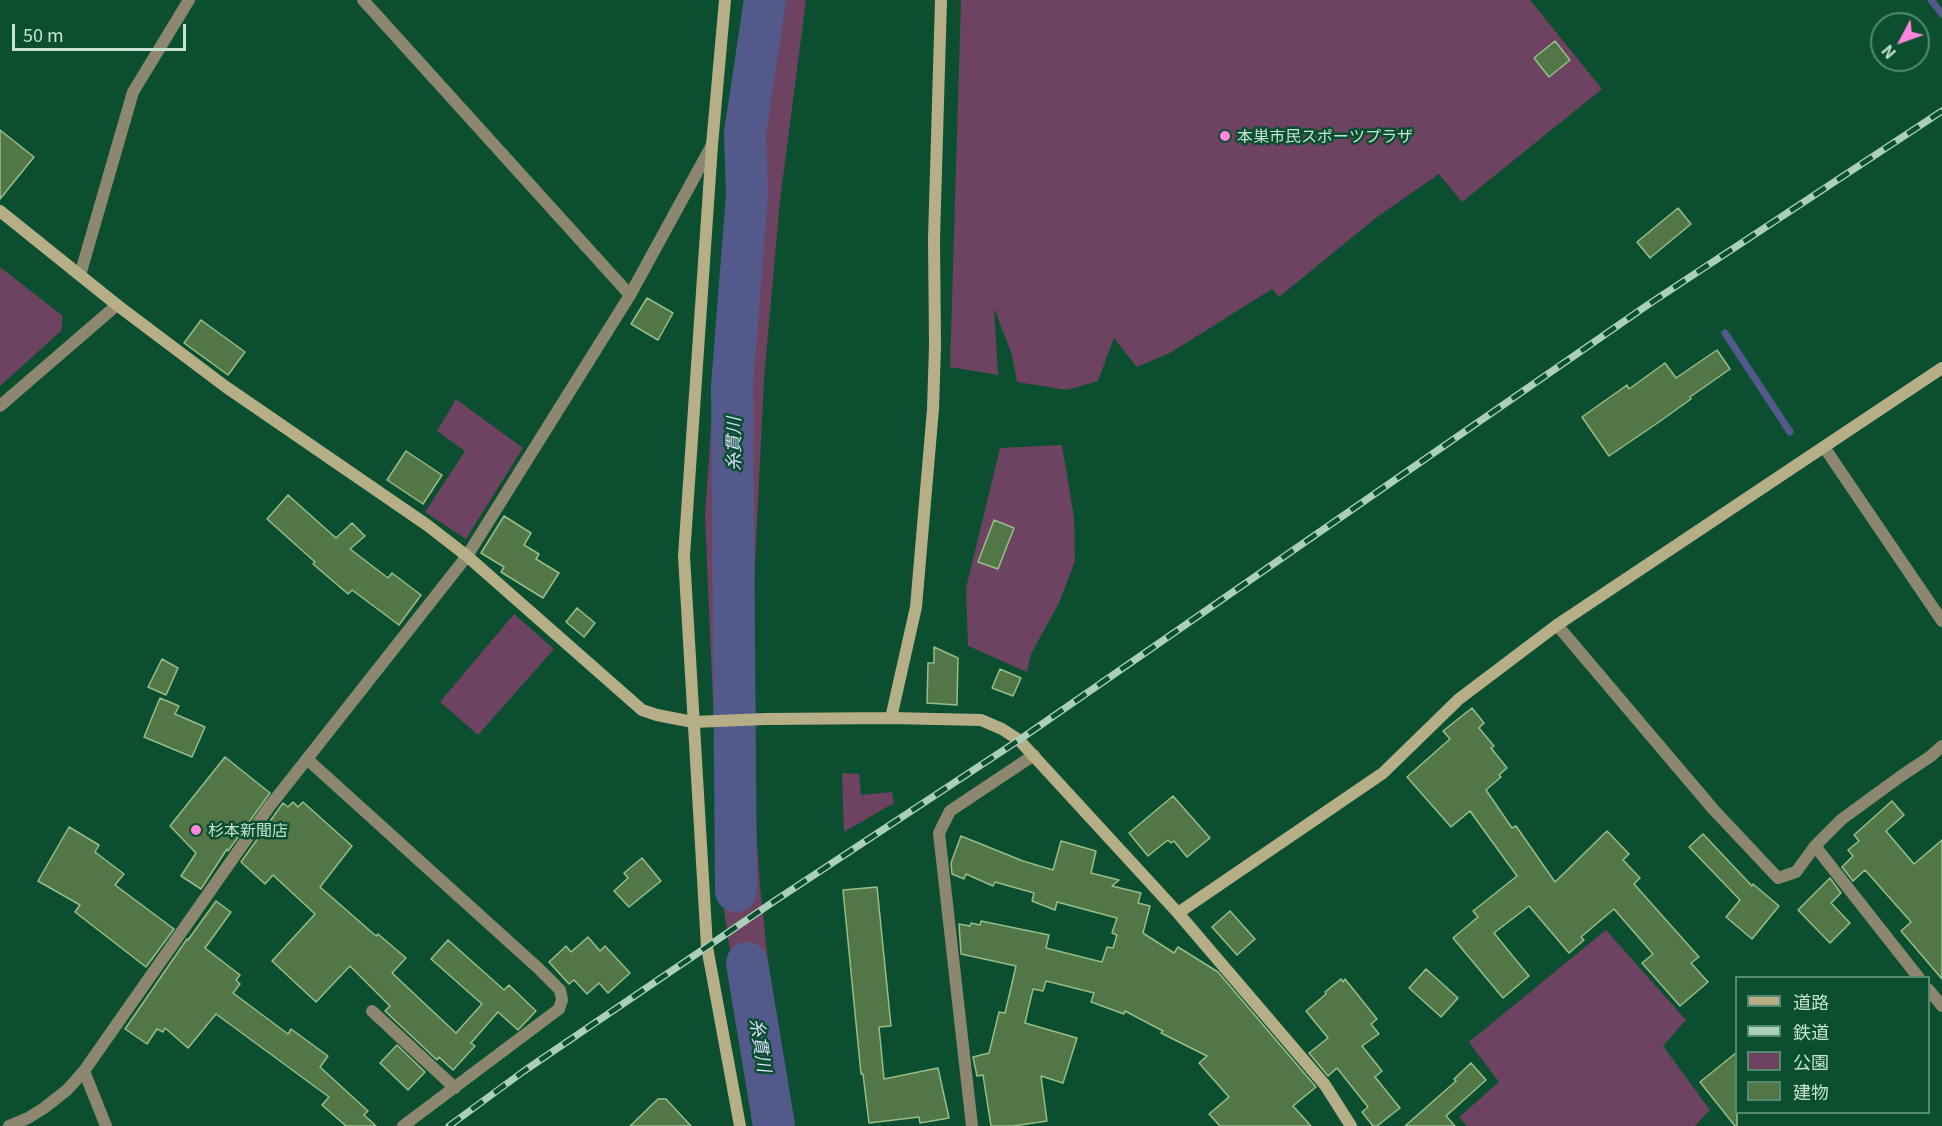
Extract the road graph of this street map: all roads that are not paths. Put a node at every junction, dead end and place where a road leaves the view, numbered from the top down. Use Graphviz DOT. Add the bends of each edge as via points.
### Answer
graph roads {
  1 [pos="189,0"];
  2 [pos="363,0"];
  3 [pos="725,0"];
  4 [pos="941,0"];
  5 [pos="712,145"];
  6 [pos="0,211"];
  7 [pos="80,275"];
  8 [pos="630,295"];
  9 [pos="117,305"];
  10 [pos="1942,368"];
  11 [pos="0,406"];
  12 [pos="1824,447"];
  13 [pos="467,556"];
  14 [pos="1942,621"];
  15 [pos="1557,625"];
  16 [pos="891,718"];
  17 [pos="693,722"];
  18 [pos="1942,746"];
  19 [pos="1034,755"];
  20 [pos="307,759"];
  21 [pos="1815,846"];
  22 [pos="1178,913"];
  23 [pos="1917,976"];
  24 [pos="1930,990"];
  25 [pos="1942,1006"];
  26 [pos="372,1011"];
  27 [pos="84,1071"];
  28 [pos="455,1088"];
  29 [pos="9,1126"];
  30 [pos="106,1126"];
  31 [pos="403,1126"];
  32 [pos="740,1126"];
  33 [pos="972,1126"];
  34 [pos="1352,1126"];
  1 -- 7 [label="street" via="133,92"];
  2 -- 8 [label="street"];
  3 -- 5 [label="street"];
  4 -- 16 [label="street" via="933,409 916,607"];
  5 -- 8 [label="street"];
  5 -- 17 [label="street" via="684,556"];
  6 -- 7 [label="street"];
  7 -- 9 [label="street"];
  8 -- 13 [label="street"];
  9 -- 11 [label="street"];
  9 -- 13 [label="street" via="225,387"];
  10 -- 12 [label="street"];
  12 -- 14 [label="street"];
  12 -- 15 [label="street"];
  13 -- 17 [label="street" via="642,710"];
  13 -- 20 [label="street"];
  15 -- 21 [label="street" via="1713,809 1778,878 1796,872"];
  15 -- 22 [label="street" via="1459,699 1383,773"];
  16 -- 17 [label="street"];
  16 -- 19 [label="street" via="981,720 1019,740"];
  17 -- 32 [label="street" via="707,947"];
  18 -- 21 [label="street" via="1842,819"];
  19 -- 22 [label="street"];
  19 -- 33 [label="street" via="950,811 939,833"];
  20 -- 27 [label="street"];
  20 -- 28 [label="street" via="560,990 559,1009"];
  21 -- 23 [label="street"];
  22 -- 34 [label="street" via="1325,1086"];
  24 -- 25 [label="street"];
  26 -- 28 [label="street"];
  27 -- 29 [label="street" via="44,1108"];
  27 -- 30 [label="street"];
  28 -- 31 [label="street"];
}
